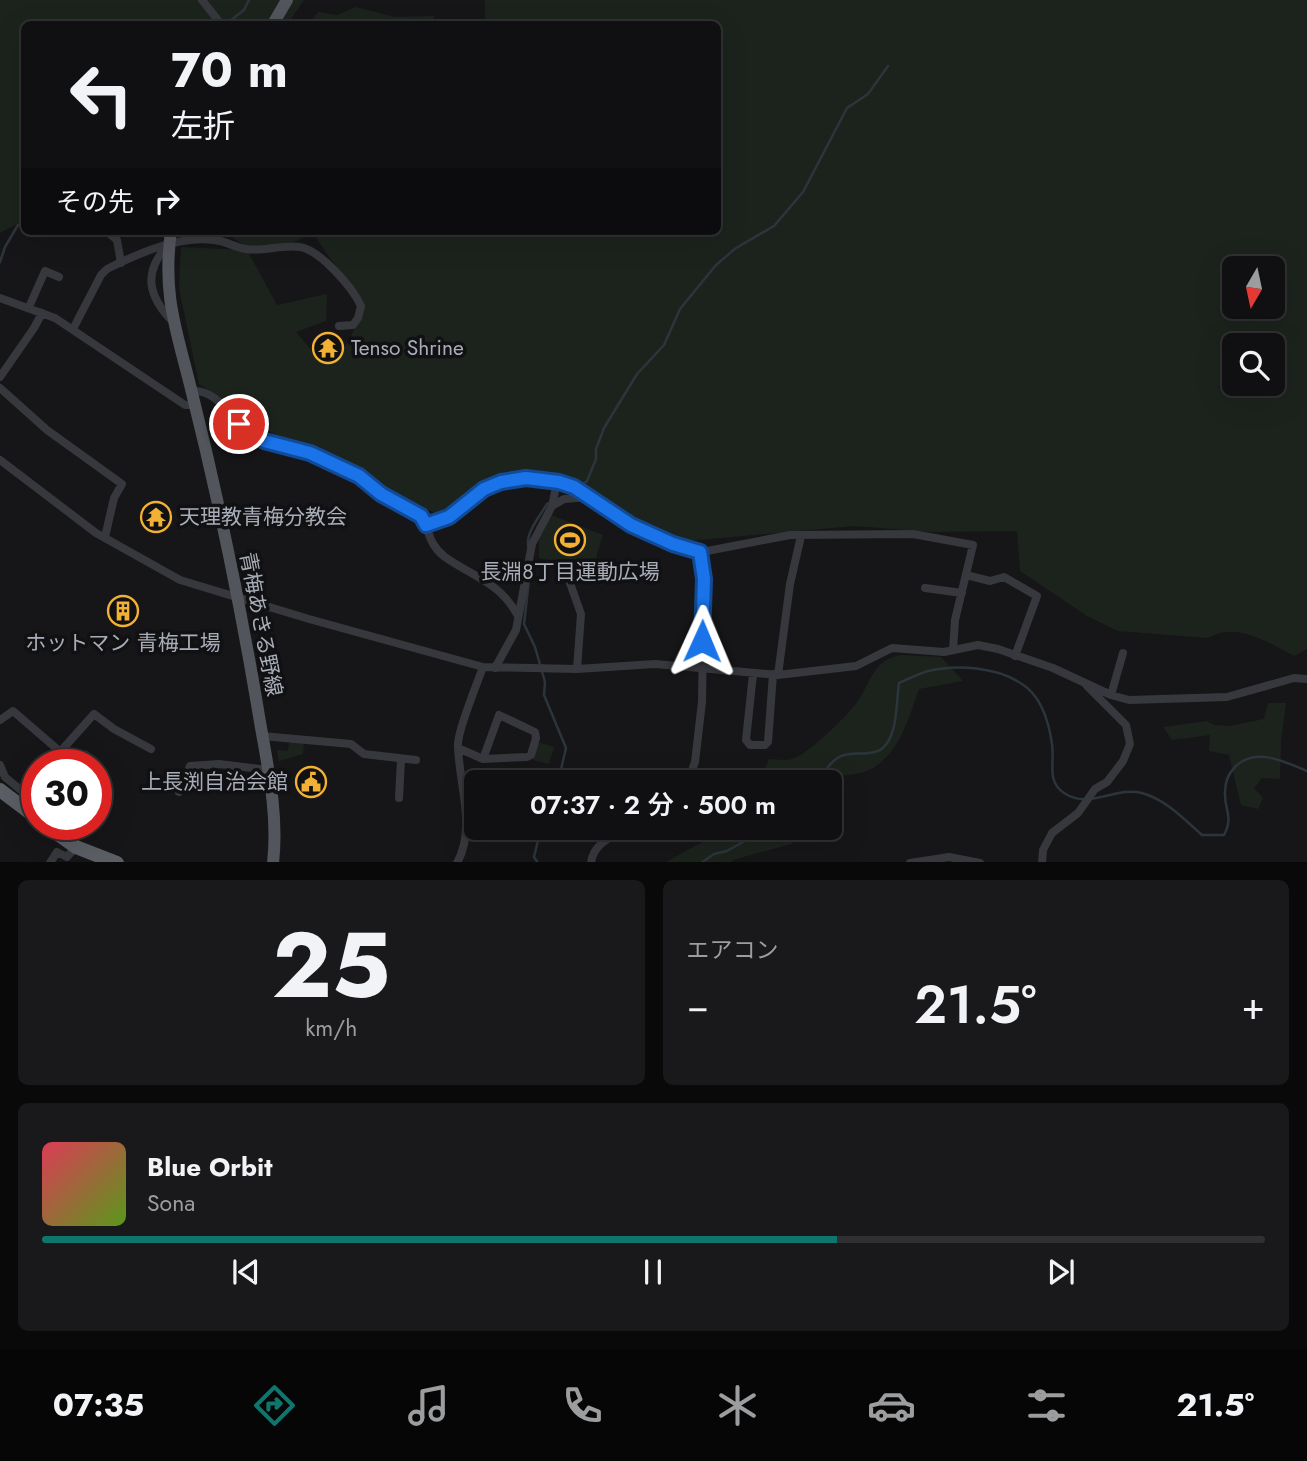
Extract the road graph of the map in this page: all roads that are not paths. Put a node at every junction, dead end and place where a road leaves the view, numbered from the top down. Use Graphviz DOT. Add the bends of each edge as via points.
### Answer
graph roads {
  1 [pos="202,0"];
  2 [pos="287,0"];
  3 [pos="219,21"];
  4 [pos="275,21"];
  5 [pos="111,235"];
  6 [pos="170,237"];
  7 [pos="121,263"];
  8 [pos="60,276"];
  9 [pos="0,298"];
  10 [pos="29,307"];
  11 [pos="42,313"];
  12 [pos="338,326"];
  13 [pos="73,329"];
  14 [pos="0,377"];
  15 [pos="0,388"];
  16 [pos="192,391"];
  17 [pos="195,405"];
  18 [pos="0,460"];
  19 [pos="557,482"];
  20 [pos="592,497"];
  21 [pos="552,506"];
  22 [pos="426,525"];
  23 [pos="801,536"];
  24 [pos="105,537"];
  25 [pos="700,552"];
  26 [pos="966,575"];
  27 [pos="570,583"];
  28 [pos="925,588"];
  29 [pos="962,593"];
  30 [pos="237,597"];
  31 [pos="518,616"];
  32 [pos="953,650"];
  33 [pos="1123,653"];
  34 [pos="1015,656"];
  35 [pos="483,667"];
  36 [pos="704,667"];
  37 [pos="495,668"];
  38 [pos="577,669"];
  39 [pos="753,674"];
  40 [pos="776,675"];
  41 [pos="1307,679"];
  42 [pos="1082,682"];
  43 [pos="1111,695"];
  44 [pos="0,720"];
  45 [pos="262,736"];
  46 [pos="458,748"];
  47 [pos="57,749"];
  48 [pos="63,749"];
  49 [pos="151,749"];
  50 [pos="483,758"];
  51 [pos="401,760"];
  52 [pos="416,760"];
  53 [pos="0,765"];
  54 [pos="268,770"];
  55 [pos="692,770"];
  56 [pos="0,790"];
  57 [pos="21,791"];
  58 [pos="179,792"];
  59 [pos="464,793"];
  60 [pos="398,798"];
  61 [pos="21,806"];
  62 [pos="66,840"];
  63 [pos="464,840"];
  64 [pos="606,840"];
  65 [pos="76,847"];
  66 [pos="51,862"];
  67 [pos="114,862"];
  68 [pos="273,862"];
  69 [pos="458,862"];
  70 [pos="591,862"];
  71 [pos="916,862"];
  72 [pos="975,862"];
  73 [pos="1042,862"];
  1 -- 3 [label="street"];
  2 -- 4 [label="main road"];
  5 -- 7 [label="street" via="117,240"];
  6 -- 7 [label="street"];
  6 -- 12 [label="street" via="219,240 247,250 300,247 311,251 340,276 361,306 353,325"];
  6 -- 16 [label="main road, 青梅あきる野線" via="167,271 173,322"];
  7 -- 13 [label="street" via="101,275"];
  8 -- 10 [label="street" via="45,271"];
  9 -- 10 [label="street"];
  10 -- 11 [label="street"];
  11 -- 13 [label="street"];
  11 -- 14 [label="street"];
  13 -- 17 [label="street" via="185,405"];
  15 -- 24 [label="street" via="47,430 122,484"];
  16 -- 17 [label="main road, 青梅あきる野線"];
  16 -- 22 [label="street" via="201,390 218,400 246,431 264,441 310,453 359,476 421,516"];
  17 -- 30 [label="main road, 青梅あきる野線"];
  18 -- 24 [label="street"];
  19 -- 20 [label="street"];
  19 -- 21 [label="street"];
  19 -- 22 [label="street" via="526,478 501,482 478,493 449,517"];
  20 -- 21 [label="street" via="564,499"];
  20 -- 25 [label="street" via="631,525"];
  21 -- 31 [label="street" via="531,544"];
  22 -- 31 [label="street" via="436,550 490,583"];
  23 -- 25 [label="street"];
  23 -- 26 [label="street" via="914,534 973,545"];
  23 -- 40 [label="street"];
  24 -- 30 [label="street" via="180,580"];
  25 -- 36 [label="street"];
  26 -- 29 [label="street"];
  26 -- 34 [label="street" via="989,580 1004,577 1037,596"];
  27 -- 38 [label="street" via="581,614"];
  28 -- 29 [label="street"];
  29 -- 32 [label="street"];
  30 -- 35 [label="street"];
  30 -- 45 [label="main road, 青梅あきる野線"];
  31 -- 37 [label="street"];
  32 -- 34 [label="street" via="978,645"];
  32 -- 40 [label="street" via="892,648 856,666"];
  33 -- 43 [label="street"];
  34 -- 42 [label="street"];
  35 -- 37 [label="street"];
  35 -- 46 [label="street"];
  36 -- 38 [label="street" via="655,664"];
  36 -- 39 [label="street"];
  36 -- 55 [label="street"];
  37 -- 38 [label="street"];
  39 -- 40 [label="street"];
  39 -- 40 [label="street" via="746,740 750,745 768,742"];
  41 -- 43 [label="street" via="1294,678 1227,697 1129,700"];
  42 -- 43 [label="street"];
  42 -- 73 [label="street" via="1126,725 1130,744 1107,782 1091,794 1079,813 1052,833"];
  44 -- 47 [label="street" via="13,711"];
  45 -- 51 [label="street" via="351,744 364,754"];
  45 -- 54 [label="main road, 青梅あきる野線"];
  46 -- 50 [label="street"];
  46 -- 59 [label="street"];
  48 -- 49 [label="street" via="94,714"];
  50 -- 50 [label="street" via="527,757 535,732 499,716"];
  51 -- 52 [label="street"];
  51 -- 60 [label="street"];
  53 -- 57 [label="street" via="5,777"];
  54 -- 58 [label="street" via="190,766"];
  54 -- 68 [label="main road, 青梅あきる野線" via="276,838"];
  56 -- 61 [label="highway"];
  62 -- 65 [label="highway"];
  63 -- 69 [label="street"];
  64 -- 70 [label="street" via="592,853"];
  65 -- 66 [label="street" via="68,857 57,852"];
  65 -- 67 [label="highway"];
  71 -- 72 [label="street" via="949,857"];
}
